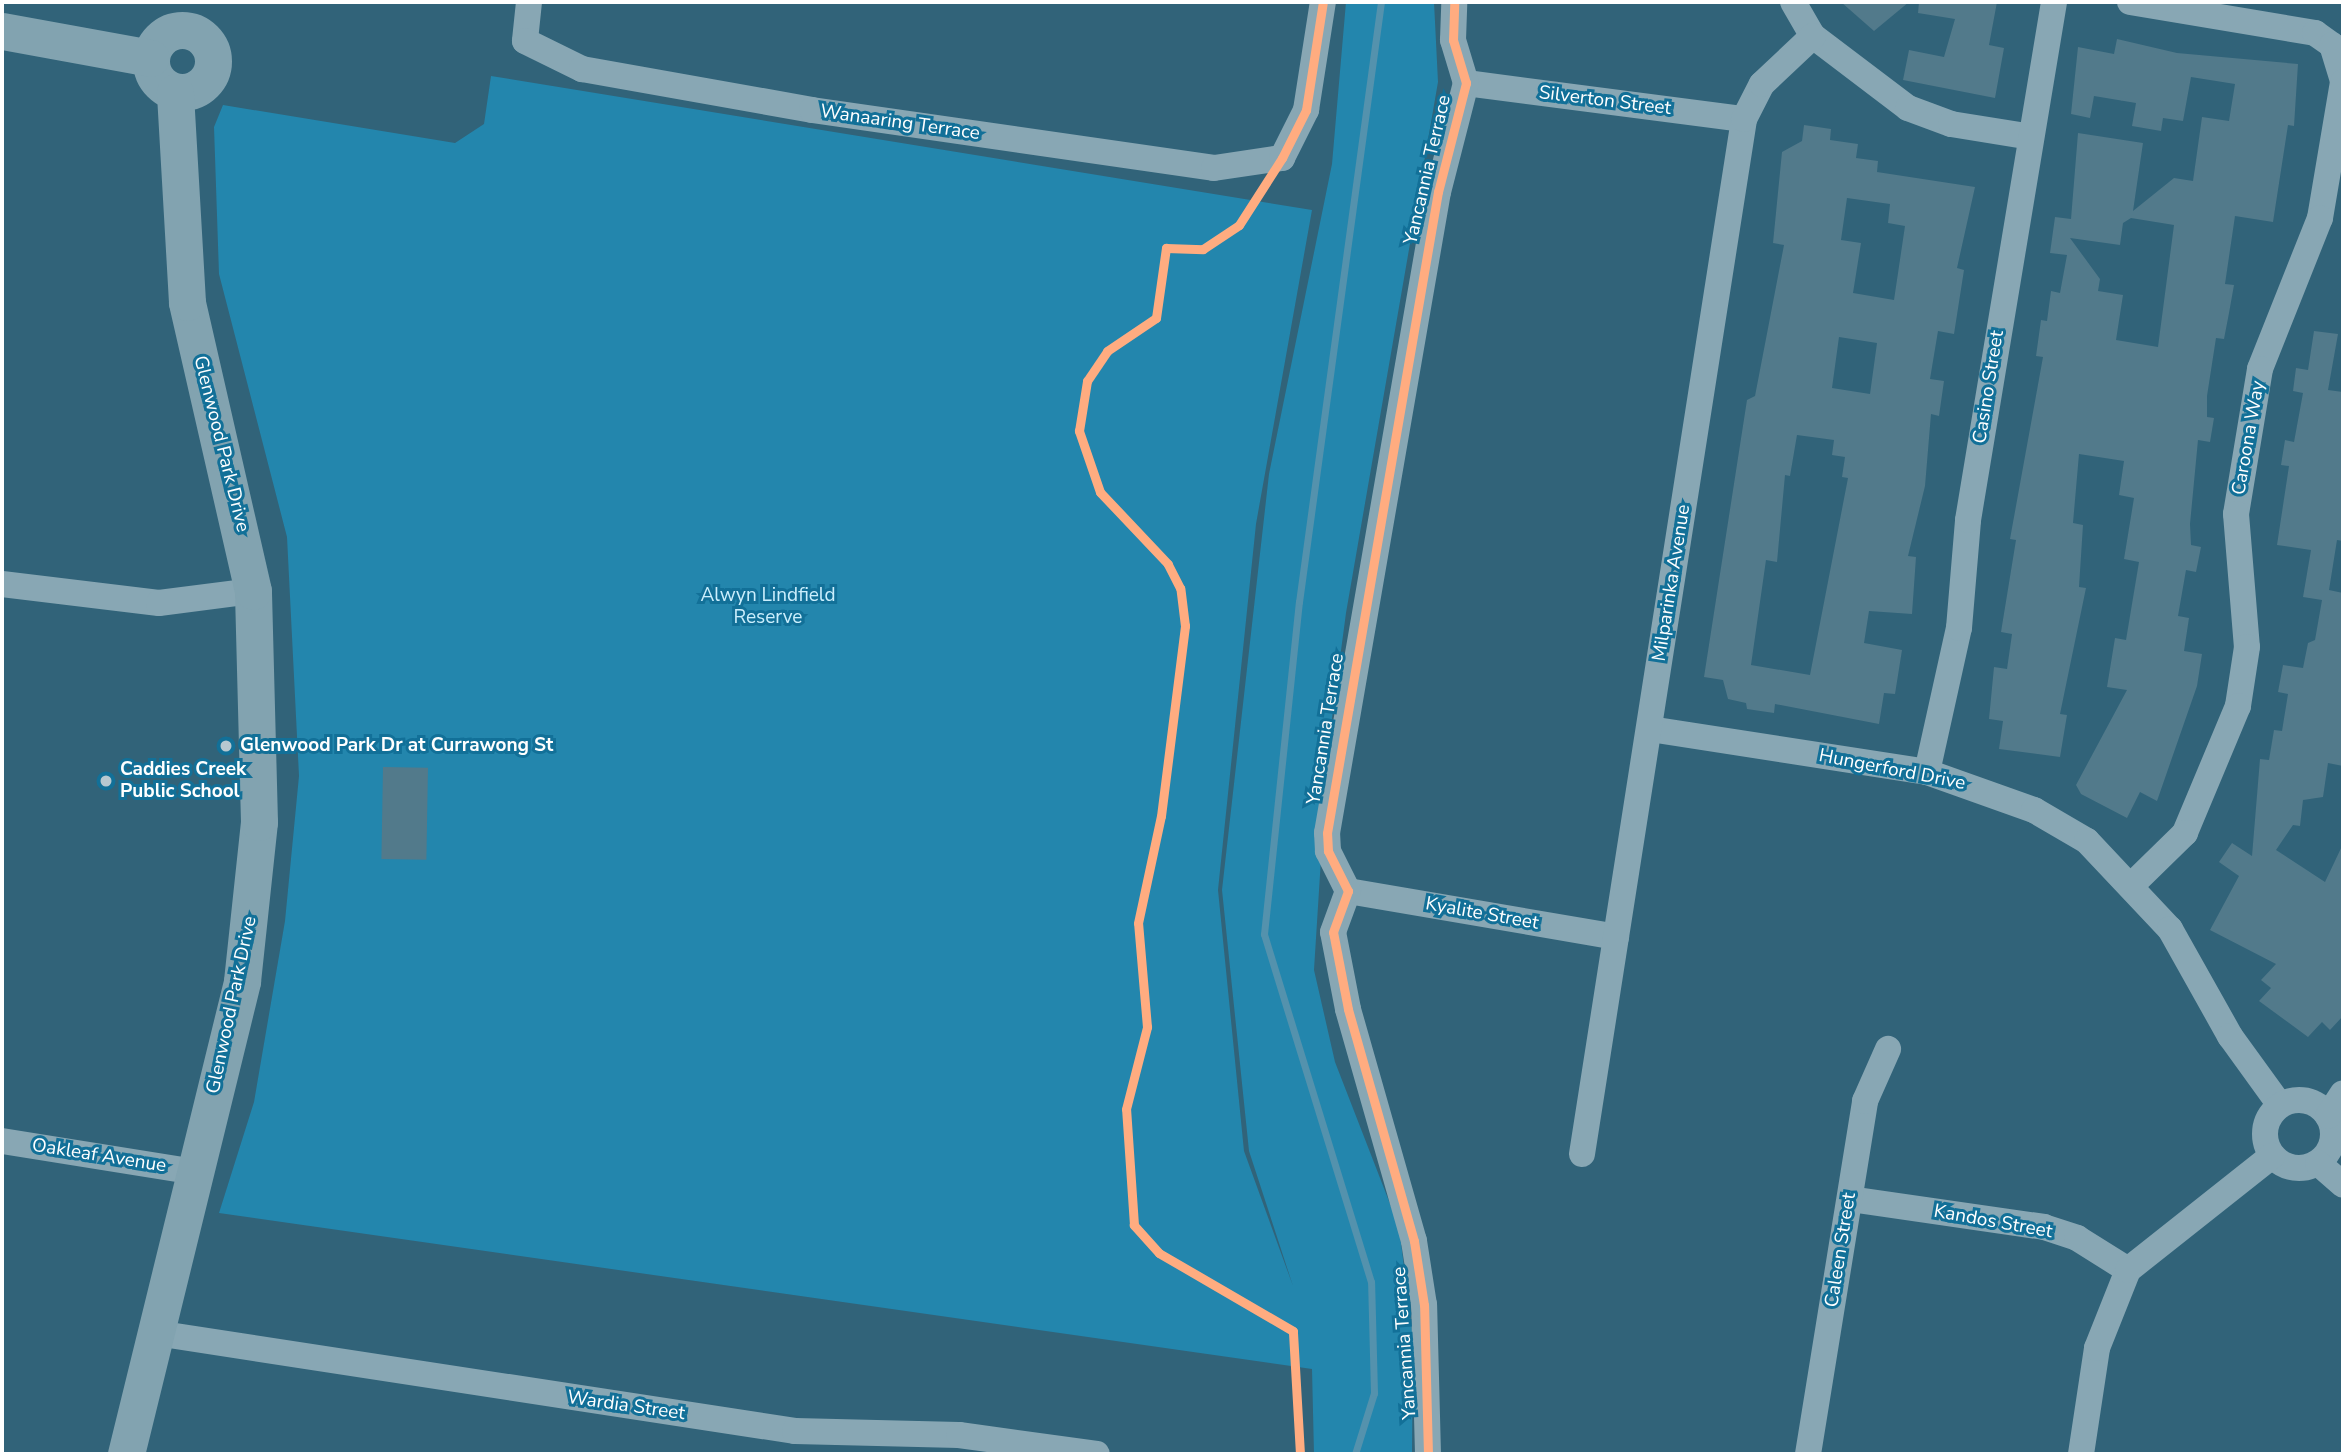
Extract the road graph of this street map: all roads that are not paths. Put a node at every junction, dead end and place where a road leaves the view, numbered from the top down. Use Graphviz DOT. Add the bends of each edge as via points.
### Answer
graph roads {
  1 [pos="529,2"];
  2 [pos="1323,2"];
  3 [pos="1454,2"];
  4 [pos="1793,2"];
  5 [pos="2054,2"];
  6 [pos="2130,2"];
  7 [pos="189,16"];
  8 [pos="2,31"];
  9 [pos="1813,36"];
  10 [pos="151,58"];
  11 [pos="1466,83"];
  12 [pos="175,92"];
  13 [pos="1744,120"];
  14 [pos="2031,137"];
  15 [pos="2,584"];
  16 [pos="253,592"];
  17 [pos="1650,729"];
  18 [pos="1927,772"];
  19 [pos="2133,884"];
  20 [pos="1348,891"];
  21 [pos="1616,937"];
  22 [pos="1888,1049"];
  23 [pos="2343,1093"];
  24 [pos="2280,1105"];
  25 [pos="2328,1116"];
  26 [pos="2,1141"];
  27 [pos="1582,1154"];
  28 [pos="2272,1156"];
  29 [pos="2318,1163"];
  30 [pos="196,1172"];
  31 [pos="2343,1185"];
  32 [pos="1850,1199"];
  33 [pos="2128,1270"];
  34 [pos="156,1333"];
  35 [pos="126,1454"];
  36 [pos="1097,1454"];
  37 [pos="1428,1454"];
  38 [pos="1808,1454"];
  39 [pos="2081,1454"];
  1 -- 2 [label="street, Wanaaring Terrace" via="524,41 582,69 812,110 1213,168 1282,159 1306,110"];
  3 -- 11 [label="street, Yancannia Terrace" via="1452,40"];
  4 -- 9 [label="street"];
  5 -- 14 [label="street, Casino Street"];
  6 -- 19 [label="street, Caroona Way" via="2315,33 2332,45 2343,82 2320,218 2292,275 2260,369 2236,514 2246,604 2238,706 2217,768 2185,834"];
  7 -- 10 [label="street" via="159,40"];
  7 -- 12 [label="street" via="211,49 213,69 202,85"];
  8 -- 10 [label="street"];
  9 -- 13 [label="street, Milparinka Avenue" via="1762,85"];
  9 -- 14 [label="street" via="1908,108 1951,124"];
  10 -- 12 [label="street" via="159,83"];
  11 -- 13 [label="street, Silverton Street"];
  11 -- 20 [label="street, Yancannia Terrace" via="1438,191 1327,833 1328,851"];
  12 -- 16 [label="street, Glenwood Park Drive" via="187,302"];
  13 -- 17 [label="street, Milparinka Avenue"];
  14 -- 18 [label="street, Casino Street" via="1968,520 1959,628"];
  15 -- 16 [label="street" via="159,603"];
  16 -- 30 [label="street, Glenwood Park Drive" via="261,747 256,878 242,981"];
  17 -- 18 [label="street, Hungerford Drive"];
  17 -- 21 [label="street, Milparinka Avenue"];
  18 -- 19 [label="street, Hungerford Drive" via="2034,810 2087,841"];
  19 -- 24 [label="street, Hungerford Drive" via="2171,929 2230,1036"];
  20 -- 21 [label="street, Kyalite Street"];
  20 -- 37 [label="street, Yancannia Terrace" via="1333,932 1360,1054 1414,1241 1424,1305"];
  21 -- 27 [label="street, Milparinka Avenue"];
  22 -- 32 [label="street, Caleen Street" via="1865,1101"];
  23 -- 25 [label="street"];
  24 -- 25 [label="street" via="2311,1102"];
  24 -- 28 [label="street" via="2264,1134"];
  25 -- 29 [label="street" via="2332,1142"];
  26 -- 30 [label="street, Oakleaf Avenue"];
  28 -- 29 [label="street" via="2292,1168"];
  28 -- 33 [label="street"];
  29 -- 31 [label="street"];
  30 -- 34 [label="street, Glenwood Park Drive"];
  32 -- 33 [label="street, Kandos Street" via="2044,1227 2077,1238"];
  32 -- 38 [label="street, Caleen Street"];
  33 -- 39 [label="street" via="2097,1349"];
  34 -- 35 [label="street, Glenwood Park Drive"];
  34 -- 36 [label="street, Wardia Street" via="795,1431 960,1435"];
}
